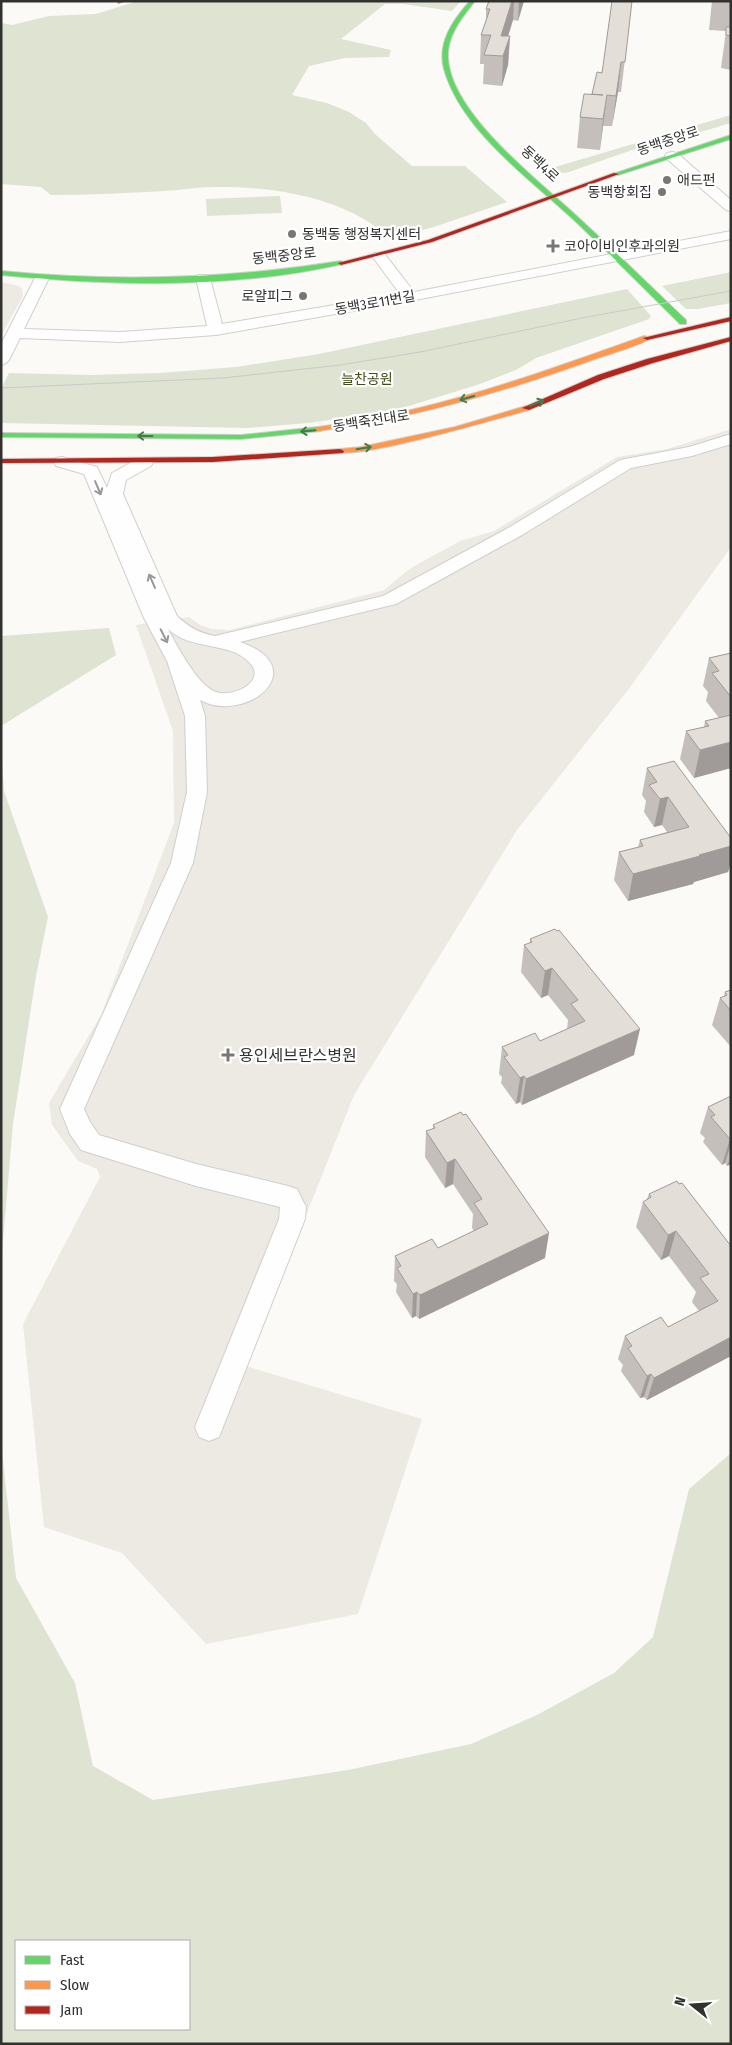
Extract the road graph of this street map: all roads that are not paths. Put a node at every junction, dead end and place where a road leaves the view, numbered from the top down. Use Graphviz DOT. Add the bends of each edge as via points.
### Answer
graph roads {
  1 [pos="473,1"];
  2 [pos="731,137"];
  3 [pos="672,156"];
  4 [pos="554,198"];
  5 [pos="731,207"];
  6 [pos="731,235"];
  7 [pos="379,256"];
  8 [pos="615,256"];
  9 [pos="1,273"];
  10 [pos="42,278"];
  11 [pos="203,278"];
  12 [pos="410,298"];
  13 [pos="731,312"];
  14 [pos="731,319"];
  15 [pos="683,322"];
  16 [pos="216,330"];
  17 [pos="731,330"];
  18 [pos="15,333"];
  19 [pos="728,342"];
  20 [pos="1,360"];
  21 [pos="500,389"];
  22 [pos="488,409"];
  23 [pos="457,429"];
  24 [pos="1,435"];
  25 [pos="731,439"];
  26 [pos="221,450"];
  27 [pos="1,451"];
  28 [pos="291,456"];
  29 [pos="1,461"];
  30 [pos="62,462"];
  31 [pos="145,462"];
  32 [pos="275,628"];
  33 [pos="213,643"];
  34 [pos="252,654"];
  35 [pos="177,661"];
  36 [pos="211,698"];
  37 [pos="195,716"];
  38 [pos="209,1427"];
  1 -- 4 [label="main road, 동백4로" via="455,22 447,40 446,57 451,80 464,102 498,144"];
  2 -- 3 [label="main road, 동백중앙로"];
  3 -- 4 [label="main road, 동백중앙로"];
  3 -- 5 [label="street"];
  4 -- 7 [label="main road, 동백중앙로"];
  4 -- 8 [label="main road, 동백4로"];
  6 -- 8 [label="street, 동백3로11번길"];
  7 -- 11 [label="main road, 동백중앙로" via="316,268"];
  7 -- 12 [label="street"];
  8 -- 12 [label="street, 동백3로11번길"];
  8 -- 15 [label="main road, 동백4로"];
  9 -- 10 [label="main road, 동백중앙로"];
  10 -- 11 [label="main road, 동백중앙로"];
  10 -- 18 [label="street"];
  11 -- 16 [label="street"];
  12 -- 16 [label="street, 동백3로11번길"];
  13 -- 15 [label="main road"];
  14 -- 21 [label="main road, 동백죽전대로" via="649,338"];
  15 -- 21 [label="main road" via="614,340"];
  16 -- 18 [label="street, 동백3로11번길" via="120,337"];
  17 -- 22 [label="main road, 동백죽전대로" via="698,337"];
  18 -- 20 [label="street"];
  23 -- 19 [label="main road, one-way" via="513,413 626,369"];
  21 -- 24 [label="main road, 동백죽전대로, one-way" via="418,412 325,429 242,436"];
  22 -- 23 [label="main road"];
  22 -- 26 [label="main road, 동백죽전대로" via="445,424 326,443"];
  28 -- 23 [label="main road, one-way" via="361,449"];
  25 -- 32 [label="street" via="692,451 626,464 516,531 389,600"];
  26 -- 27 [label="main road, 동백죽전대로"];
  26 -- 28 [label="main road"];
  28 -- 31 [label="main road"];
  29 -- 30 [label="main road"];
  30 -- 31 [label="main road"];
  30 -- 35 [label="street, one-way" via="91,471 147,604"];
  33 -- 31 [label="street, one-way" via="187,635 169,619 114,494 118,476"];
  32 -- 33 [label="street"];
  32 -- 34 [label="street" via="264,635"];
  33 -- 34 [label="street" via="238,647"];
  34 -- 36 [label="street" via="263,667 262,682 238,698"];
  35 -- 36 [label="street" via="202,693"];
  35 -- 37 [label="street"];
  36 -- 37 [label="street"];
  37 -- 38 [label="street" via="197,792 182,863 72,1109 90,1143 196,1175 288,1197 293,1208 292,1219"];
}
